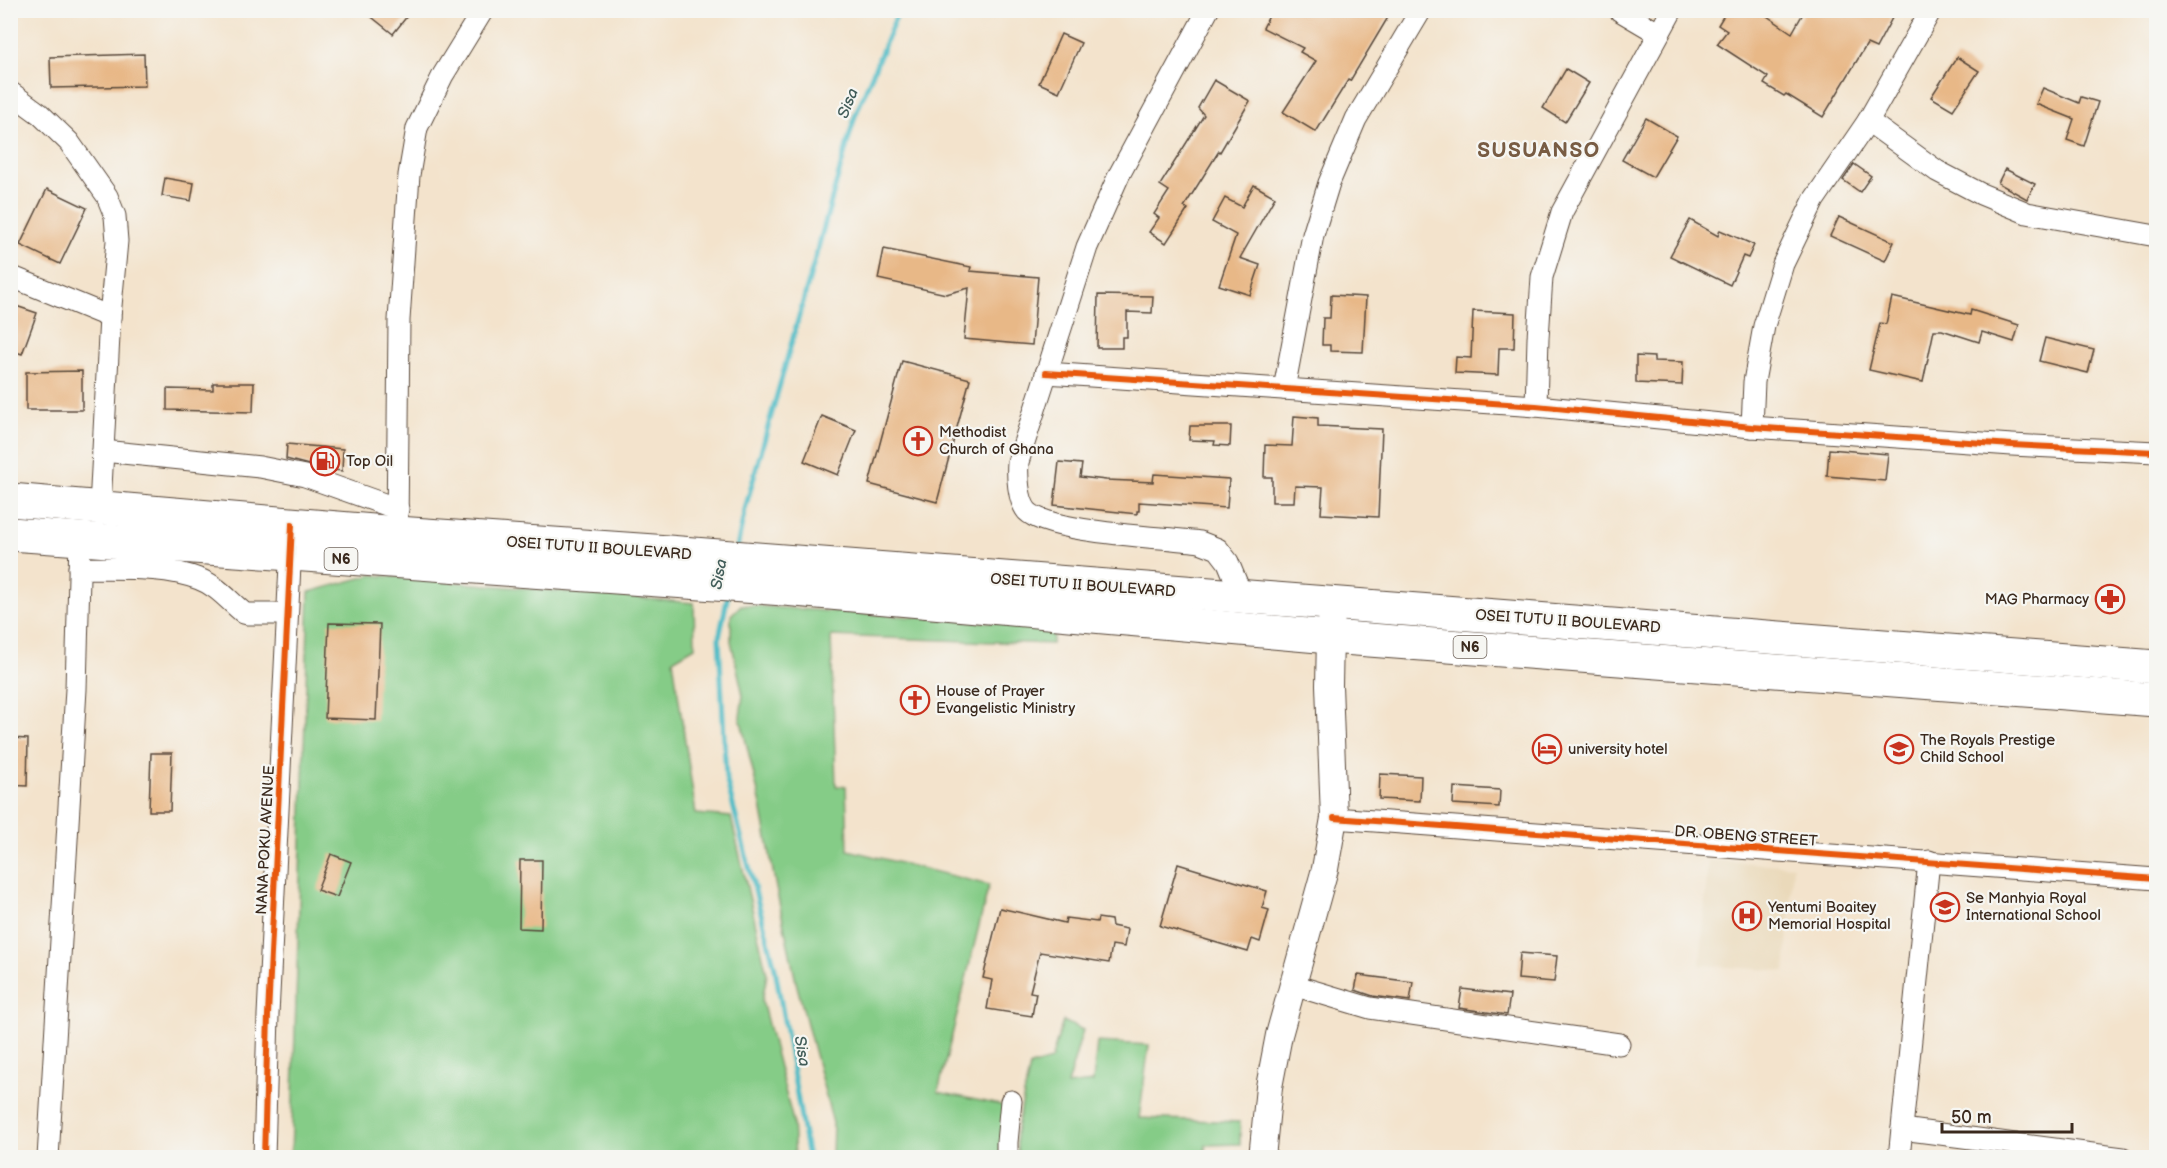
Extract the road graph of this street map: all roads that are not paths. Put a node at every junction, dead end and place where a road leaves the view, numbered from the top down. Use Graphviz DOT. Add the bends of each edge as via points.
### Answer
graph roads {
  1 [pos="483,10"];
  2 [pos="1208,10"];
  3 [pos="1421,10"];
  4 [pos="1619,10"];
  5 [pos="1672,10"];
  6 [pos="1931,10"];
  7 [pos="1658,33"];
  8 [pos="10,92"];
  9 [pos="1868,121"];
  10 [pos="2157,236"];
  11 [pos="10,276"];
  12 [pos="110,317"];
  13 [pos="1046,373"];
  14 [pos="1284,389"];
  15 [pos="1536,406"];
  16 [pos="1752,427"];
  17 [pos="103,451"];
  18 [pos="2157,452"];
  19 [pos="10,500"];
  20 [pos="100,507"];
  21 [pos="397,521"];
  22 [pos="10,534"];
  23 [pos="291,539"];
  24 [pos="79,554"];
  25 [pos="670,566"];
  26 [pos="788,576"];
  27 [pos="1242,596"];
  28 [pos="1333,603"];
  29 [pos="286,615"];
  30 [pos="1330,637"];
  31 [pos="2157,667"];
  32 [pos="2157,700"];
  33 [pos="1334,818"];
  34 [pos="1929,861"];
  35 [pos="2157,879"];
  36 [pos="1293,985"];
  37 [pos="1619,1044"];
  38 [pos="1011,1101"];
  39 [pos="1902,1129"];
  40 [pos="48,1158"];
  41 [pos="264,1158"];
  42 [pos="1007,1158"];
  43 [pos="1262,1158"];
  44 [pos="1899,1158"];
  45 [pos="2123,1158"];
  1 -- 21 [label="street" via="443,75 417,128 409,175 399,320"];
  2 -- 13 [label="street" via="1119,175 1088,247"];
  3 -- 14 [label="street" via="1356,119 1329,183 1313,235"];
  4 -- 7 [label="street"];
  5 -- 7 [label="street"];
  6 -- 9 [label="street"];
  7 -- 15 [label="street" via="1562,212 1542,277"];
  8 -- 12 [label="street" via="69,142 107,196 115,216 117,241"];
  9 -- 10 [label="street" via="1937,171 2027,213"];
  9 -- 16 [label="street" via="1814,200 1782,264 1764,326 1754,382"];
  11 -- 12 [label="street"];
  12 -- 17 [label="street"];
  13 -- 14 [label="street"];
  13 -- 27 [label="street" via="1018,462 1016,478 1026,510 1043,521 1083,530 1200,542 1218,549"];
  14 -- 15 [label="street"];
  15 -- 16 [label="street"];
  16 -- 18 [label="street"];
  17 -- 20 [label="street"];
  17 -- 21 [label="street" via="260,467 305,476"];
  19 -- 20 [label="highway, OSEI TUTU II BOULEVARD / N6"];
  20 -- 23 [label="highway, OSEI TUTU II BOULEVARD / N6"];
  21 -- 23 [label="highway, OSEI TUTU II BOULEVARD / N6"];
  21 -- 25 [label="highway, OSEI TUTU II BOULEVARD / N6"];
  22 -- 24 [label="highway, OSEI TUTU II BOULEVARD / N6"];
  23 -- 24 [label="highway, OSEI TUTU II BOULEVARD / N6"];
  23 -- 25 [label="highway, OSEI TUTU II BOULEVARD / N6"];
  23 -- 29 [label="street, NANA POKU AVENUE"];
  24 -- 29 [label="street" via="133,569 200,579 248,615"];
  24 -- 40 [label="street" via="76,689"];
  25 -- 26 [label="highway, OSEI TUTU II BOULEVARD / N6"];
  26 -- 27 [label="highway, OSEI TUTU II BOULEVARD / N6"];
  26 -- 30 [label="highway, OSEI TUTU II BOULEVARD / N6"];
  27 -- 28 [label="highway, OSEI TUTU II BOULEVARD / N6"];
  28 -- 30 [label="street"];
  28 -- 31 [label="highway, OSEI TUTU II BOULEVARD / N6"];
  29 -- 41 [label="street, NANA POKU AVENUE"];
  30 -- 32 [label="highway, OSEI TUTU II BOULEVARD / N6"];
  30 -- 33 [label="street"];
  33 -- 34 [label="street, DR. OBENG STREET"];
  33 -- 36 [label="street"];
  34 -- 35 [label="street, DR. OBENG STREET"];
  34 -- 39 [label="street"];
  36 -- 37 [label="street" via="1370,1008"];
  36 -- 43 [label="street" via="1269,1087"];
  38 -- 42 [label="street"];
  39 -- 44 [label="street"];
  39 -- 45 [label="street"];
}
